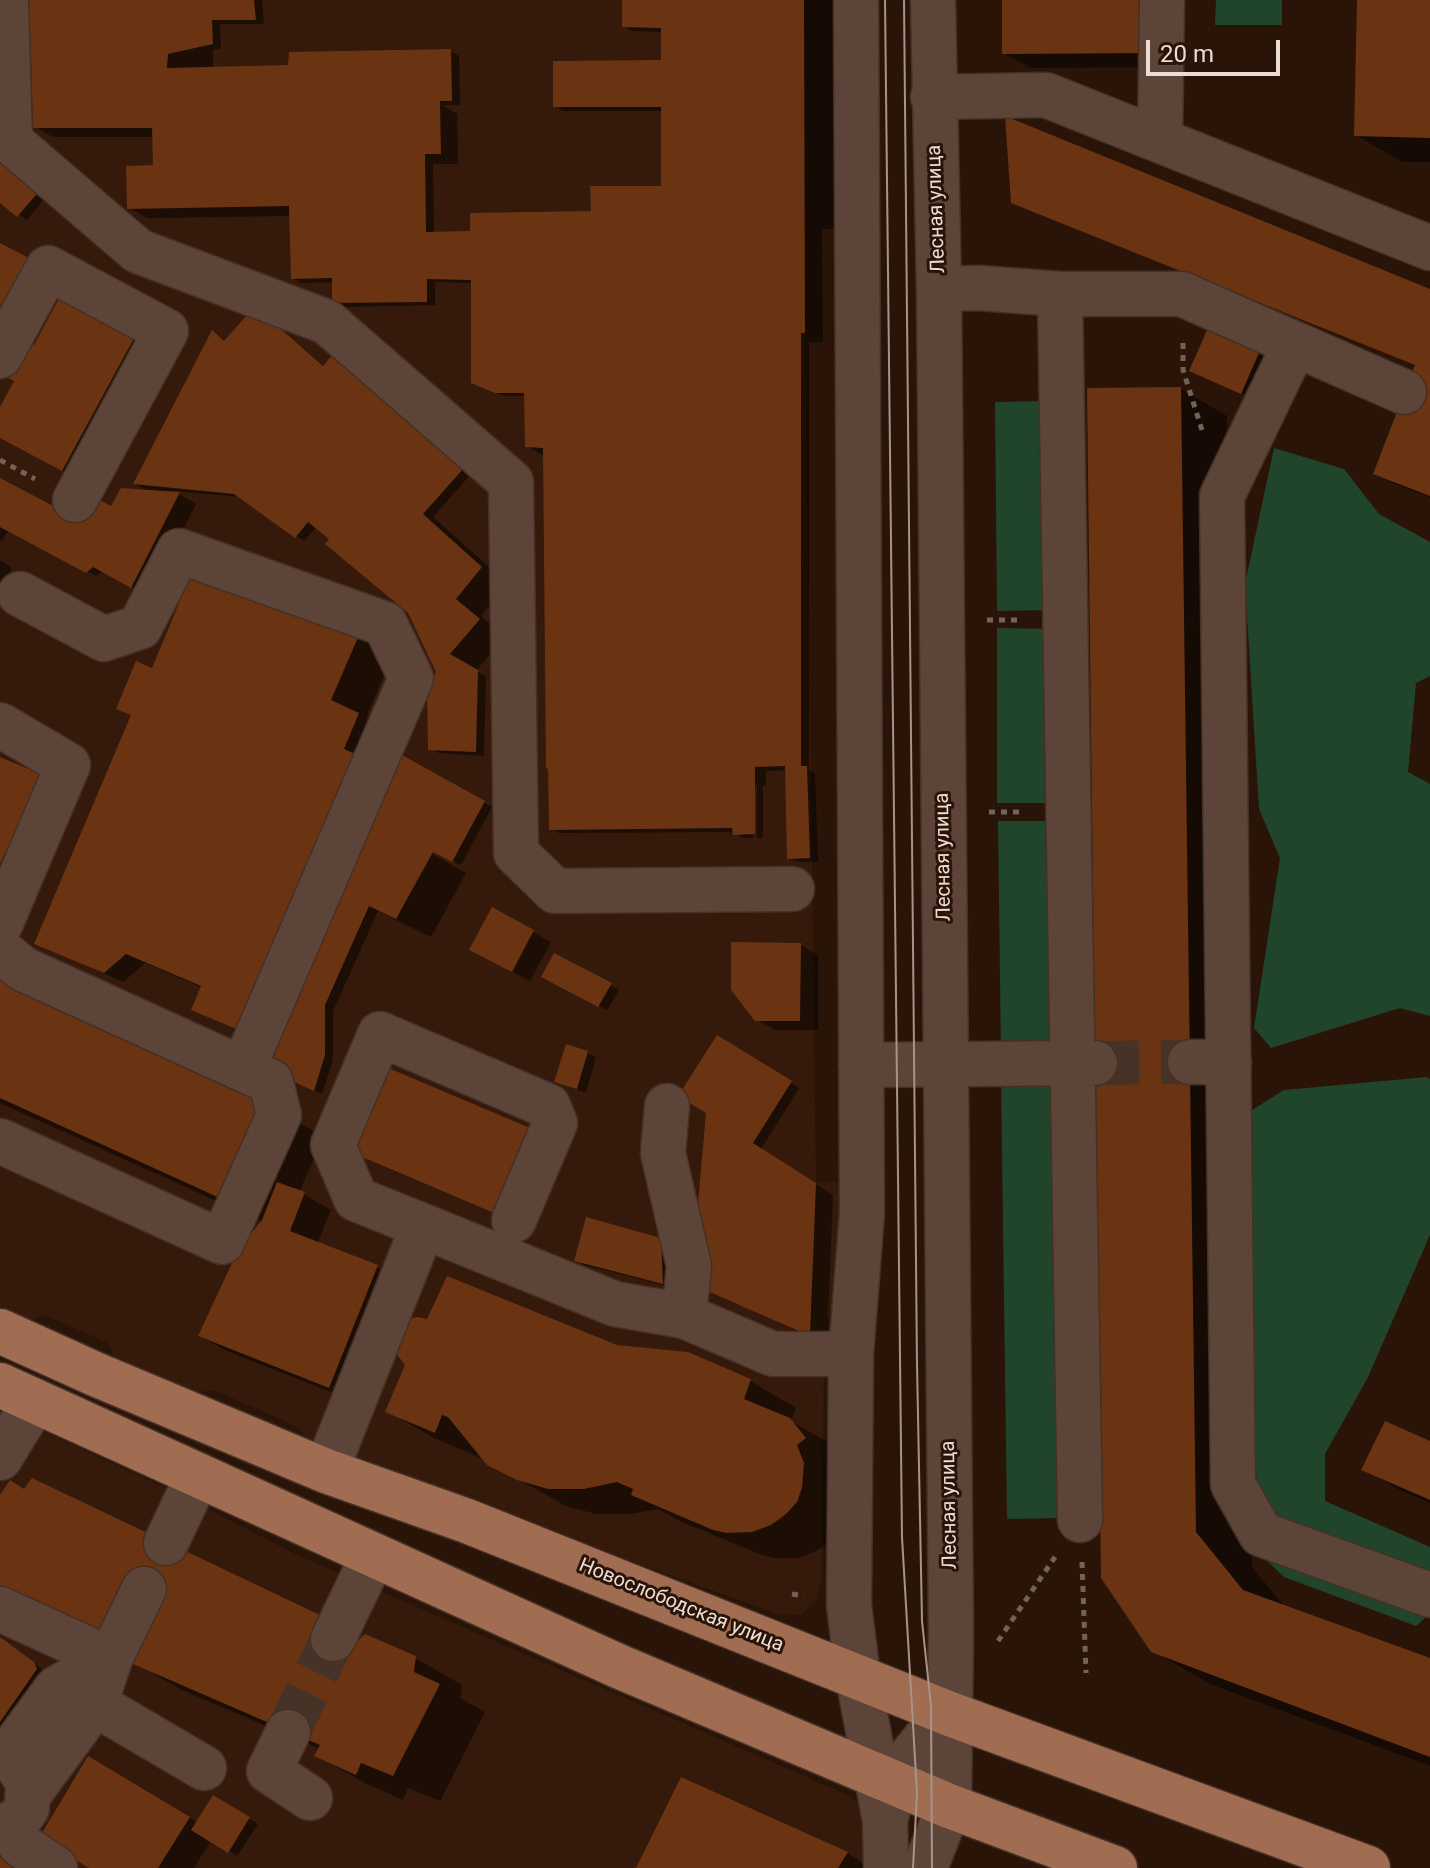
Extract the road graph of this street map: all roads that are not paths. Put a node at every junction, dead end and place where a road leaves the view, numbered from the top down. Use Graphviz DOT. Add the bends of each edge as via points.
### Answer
graph roads {
  1 [pos="6,0"];
  2 [pos="856,0"];
  3 [pos="933,0"];
  4 [pos="1162,0"];
  5 [pos="933,97"];
  6 [pos="1160,140"];
  7 [pos="1430,248"];
  8 [pos="939,289"];
  9 [pos="1060,294"];
  10 [pos="1295,344"];
  11 [pos="0,356"];
  12 [pos="1404,392"];
  13 [pos="75,500"];
  14 [pos="20,594"];
  15 [pos="0,725"];
  16 [pos="792,889"];
  17 [pos="0,925"];
  18 [pos="0,950"];
  19 [pos="1084,1063"];
  20 [pos="946,1064"];
  21 [pos="861,1065"];
  22 [pos="243,1069"];
  23 [pos="667,1106"];
  24 [pos="0,1141"];
  25 [pos="514,1220"];
  26 [pos="423,1226"];
  27 [pos="684,1316"];
  28 [pos="0,1331"];
  29 [pos="851,1354"];
  30 [pos="18,1393"];
  31 [pos="0,1458"];
  32 [pos="326,1471"];
  33 [pos="198,1475"];
  34 [pos="1080,1520"];
  35 [pos="166,1543"];
  36 [pos="373,1556"];
  37 [pos="144,1589"];
  38 [pos="1430,1595"];
  39 [pos="0,1609"];
  40 [pos="333,1639"];
  41 [pos="110,1659"];
  42 [pos="858,1677"];
  43 [pos="95,1704"];
  44 [pos="950,1714"];
  45 [pos="288,1732"];
  46 [pos="204,1768"];
  47 [pos="8,1793"];
  48 [pos="885,1793"];
  49 [pos="310,1798"];
  50 [pos="949,1806"];
  51 [pos="55,1868"];
  52 [pos="886,1868"];
  53 [pos="925,1868"];
  54 [pos="1115,1868"];
  55 [pos="1368,1868"];
  1 -- 16 [label="street" via="10,141 138,251 327,322 511,482 516,853 555,891"];
  2 -- 21 [label="street"];
  3 -- 5 [label="street, Лесная улица"];
  4 -- 6 [label="street"];
  5 -- 6 [label="street" via="1046,95"];
  5 -- 8 [label="street, Лесная улица"];
  6 -- 7 [label="street"];
  8 -- 9 [label="street"];
  8 -- 20 [label="street, Лесная улица"];
  9 -- 10 [label="street" via="1182,294"];
  9 -- 19 [label="street"];
  10 -- 12 [label="street"];
  10 -- 38 [label="street" via="1222,496 1209,1062 1233,1484 1261,1534"];
  11 -- 13 [label="street" via="48,268 166,331"];
  14 -- 22 [label="street" via="104,639 140,627 179,551 385,624 411,678"];
  15 -- 17 [label="street" via="68,765"];
  18 -- 22 [label="street" via="23,969"];
  19 -- 20 [label="street"];
  19 -- 34 [label="street"];
  20 -- 21 [label="street"];
  20 -- 44 [label="street, Лесная улица"];
  21 -- 29 [label="street" via="862,1213"];
  22 -- 24 [label="street" via="271,1082 279,1115 222,1242"];
  23 -- 27 [label="street" via="663,1153 689,1266"];
  25 -- 26 [label="street" via="555,1123 548,1106 380,1034 333,1145 356,1199"];
  26 -- 27 [label="street" via="615,1304"];
  26 -- 32 [label="street"];
  27 -- 29 [label="street" via="773,1354"];
  28 -- 32 [label="main road, Новослободская улица"];
  29 -- 42 [label="street" via="849,1605"];
  30 -- 31 [label="street"];
  30 -- 33 [label="main road"];
  32 -- 42 [label="main road, Новослободская улица" via="467,1521"];
  33 -- 35 [label="street"];
  33 -- 36 [label="main road"];
  36 -- 40 [label="street"];
  36 -- 48 [label="main road"];
  37 -- 41 [label="street"];
  39 -- 41 [label="street"];
  41 -- 43 [label="street"];
  41 -- 47 [label="street" via="57,1688"];
  42 -- 44 [label="main road, Новослободская улица"];
  42 -- 48 [label="street"];
  43 -- 46 [label="street"];
  43 -- 47 [label="street"];
  44 -- 48 [label="street" via="922,1740"];
  44 -- 50 [label="street, Лесная улица"];
  44 -- 55 [label="main road, Новослободская улица"];
  45 -- 49 [label="street" via="269,1771"];
  47 -- 51 [label="street" via="21,1845"];
  48 -- 50 [label="main road"];
  48 -- 52 [label="street"];
  50 -- 53 [label="street"];
  50 -- 54 [label="main road"];
}
